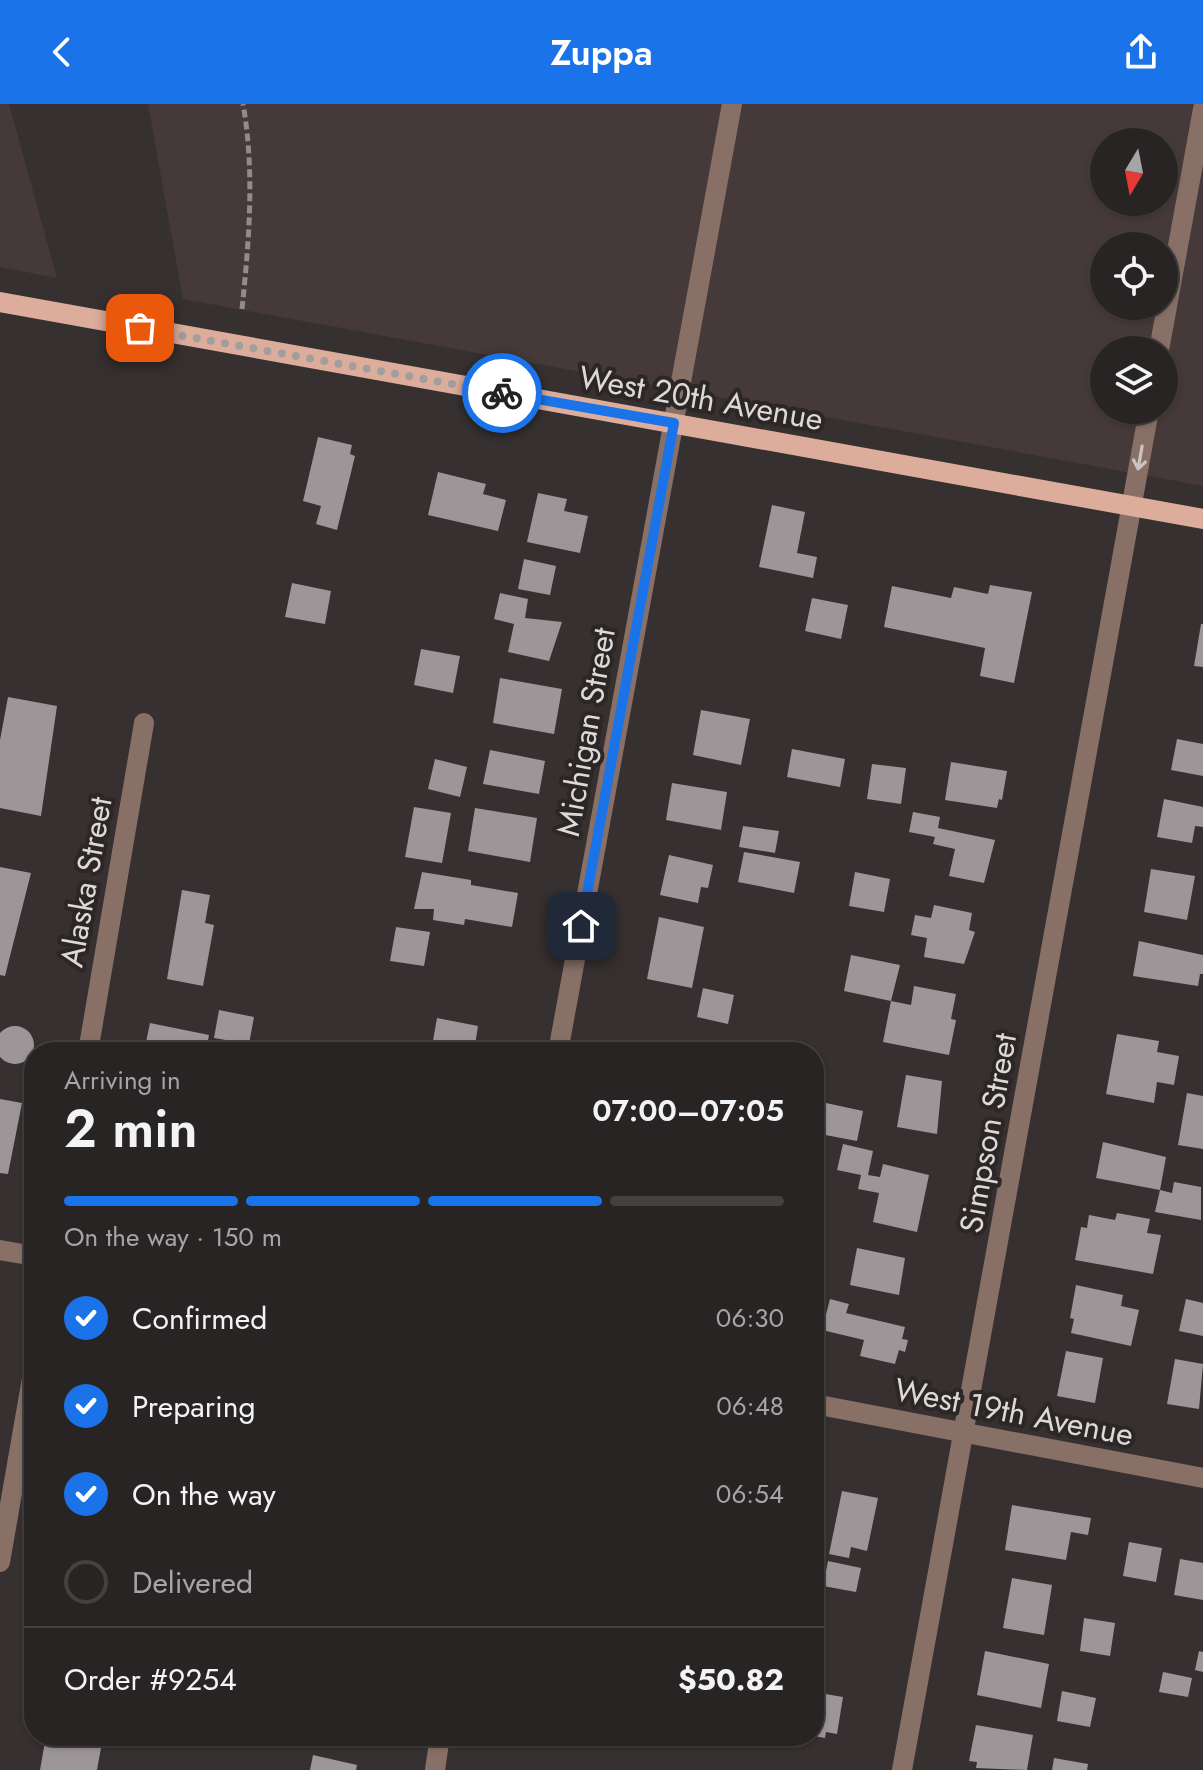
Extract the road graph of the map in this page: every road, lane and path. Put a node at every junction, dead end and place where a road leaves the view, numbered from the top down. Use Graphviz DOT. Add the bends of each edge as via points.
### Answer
graph roads {
  1 [pos="243,104"];
  2 [pos="732,104"];
  3 [pos="1203,109"];
  4 [pos="0,302"];
  5 [pos="242,309"];
  6 [pos="1162,336"];
  7 [pos="674,423"];
  8 [pos="1146,424"];
  9 [pos="1131,506"];
  10 [pos="1203,519"];
  11 [pos="144,723"];
  12 [pos="90,1042"];
  13 [pos="560,1042"];
  14 [pos="0,1250"];
  15 [pos="24,1254"];
  16 [pos="824,1406"];
  17 [pos="24,1424"];
  18 [pos="964,1434"];
  19 [pos="1203,1478"];
  20 [pos="0,1562"];
  21 [pos="439,1746"];
  22 [pos="435,1770"];
  23 [pos="902,1770"];
  1 -- 5 [label="path" via="249,245"];
  2 -- 7 [label="street, Michigan Street"];
  3 -- 6 [label="street"];
  4 -- 7 [label="main road, West 20th Avenue"];
  7 -- 9 [label="main road, West 20th Avenue"];
  7 -- 13 [label="street, Michigan Street"];
  8 -- 9 [label="street, Simpson Street, one-way"];
  9 -- 10 [label="main road, West 20th Avenue"];
  9 -- 18 [label="street, Simpson Street"];
  11 -- 12 [label="street, Alaska Street"];
  14 -- 15 [label="street"];
  16 -- 18 [label="street, West 19th Avenue"];
  17 -- 20 [label="street"];
  18 -- 19 [label="street, West 19th Avenue"];
  18 -- 23 [label="street, Simpson Street"];
  21 -- 22 [label="street"];
}
